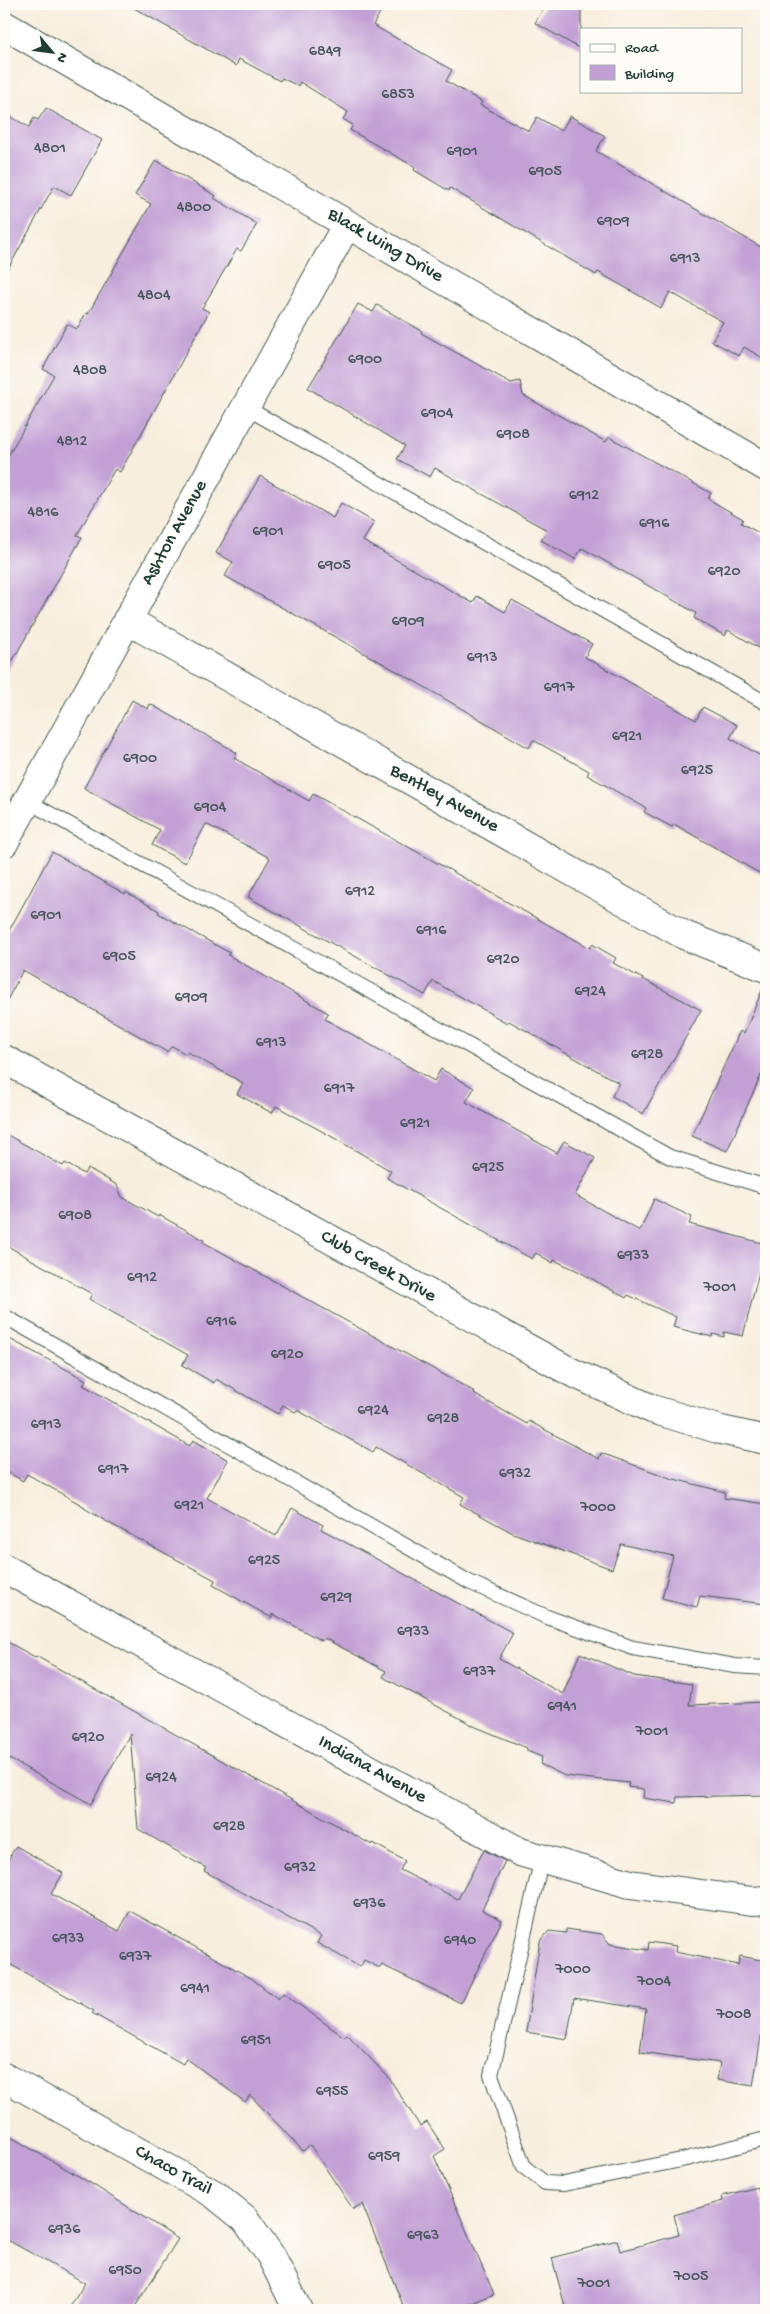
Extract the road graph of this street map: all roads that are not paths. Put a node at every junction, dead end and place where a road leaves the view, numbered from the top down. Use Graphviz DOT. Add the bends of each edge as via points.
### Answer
graph roads {
  1 [pos="4,25"];
  2 [pos="347,224"];
  3 [pos="246,406"];
  4 [pos="766,467"];
  5 [pos="127,620"];
  6 [pos="766,703"];
  7 [pos="27,801"];
  8 [pos="4,843"];
  9 [pos="766,968"];
  10 [pos="4,1059"];
  11 [pos="766,1187"];
  12 [pos="4,1316"];
  13 [pos="766,1440"];
  14 [pos="4,1568"];
  15 [pos="766,1668"];
  16 [pos="542,1858"];
  17 [pos="766,1900"];
  18 [pos="4,2077"];
  19 [pos="766,2139"];
  20 [pos="298,2310"];
  1 -- 2 [label="street, Black Wing Drive"];
  2 -- 3 [label="street, Ashton Avenue"];
  2 -- 4 [label="street, Black Wing Drive"];
  3 -- 5 [label="street, Ashton Avenue"];
  3 -- 6 [label="lane"];
  5 -- 7 [label="street, Ashton Avenue"];
  5 -- 9 [label="street, Bentley Avenue" via="684,935"];
  7 -- 8 [label="street, Ashton Avenue"];
  7 -- 11 [label="lane" via="670,1157"];
  10 -- 13 [label="street, Club Creek Drive" via="569,1372 652,1409"];
  12 -- 15 [label="lane" via="478,1586 548,1617 633,1648 735,1666"];
  14 -- 16 [label="street, Indiana Avenue" via="520,1852"];
  16 -- 17 [label="street, Indiana Avenue" via="630,1884 752,1901"];
  16 -- 19 [label="lane" via="491,2075 524,2167 545,2182 564,2184"];
  18 -- 20 [label="street, Chaco Trail" via="214,2194 245,2220 271,2256"];
}
